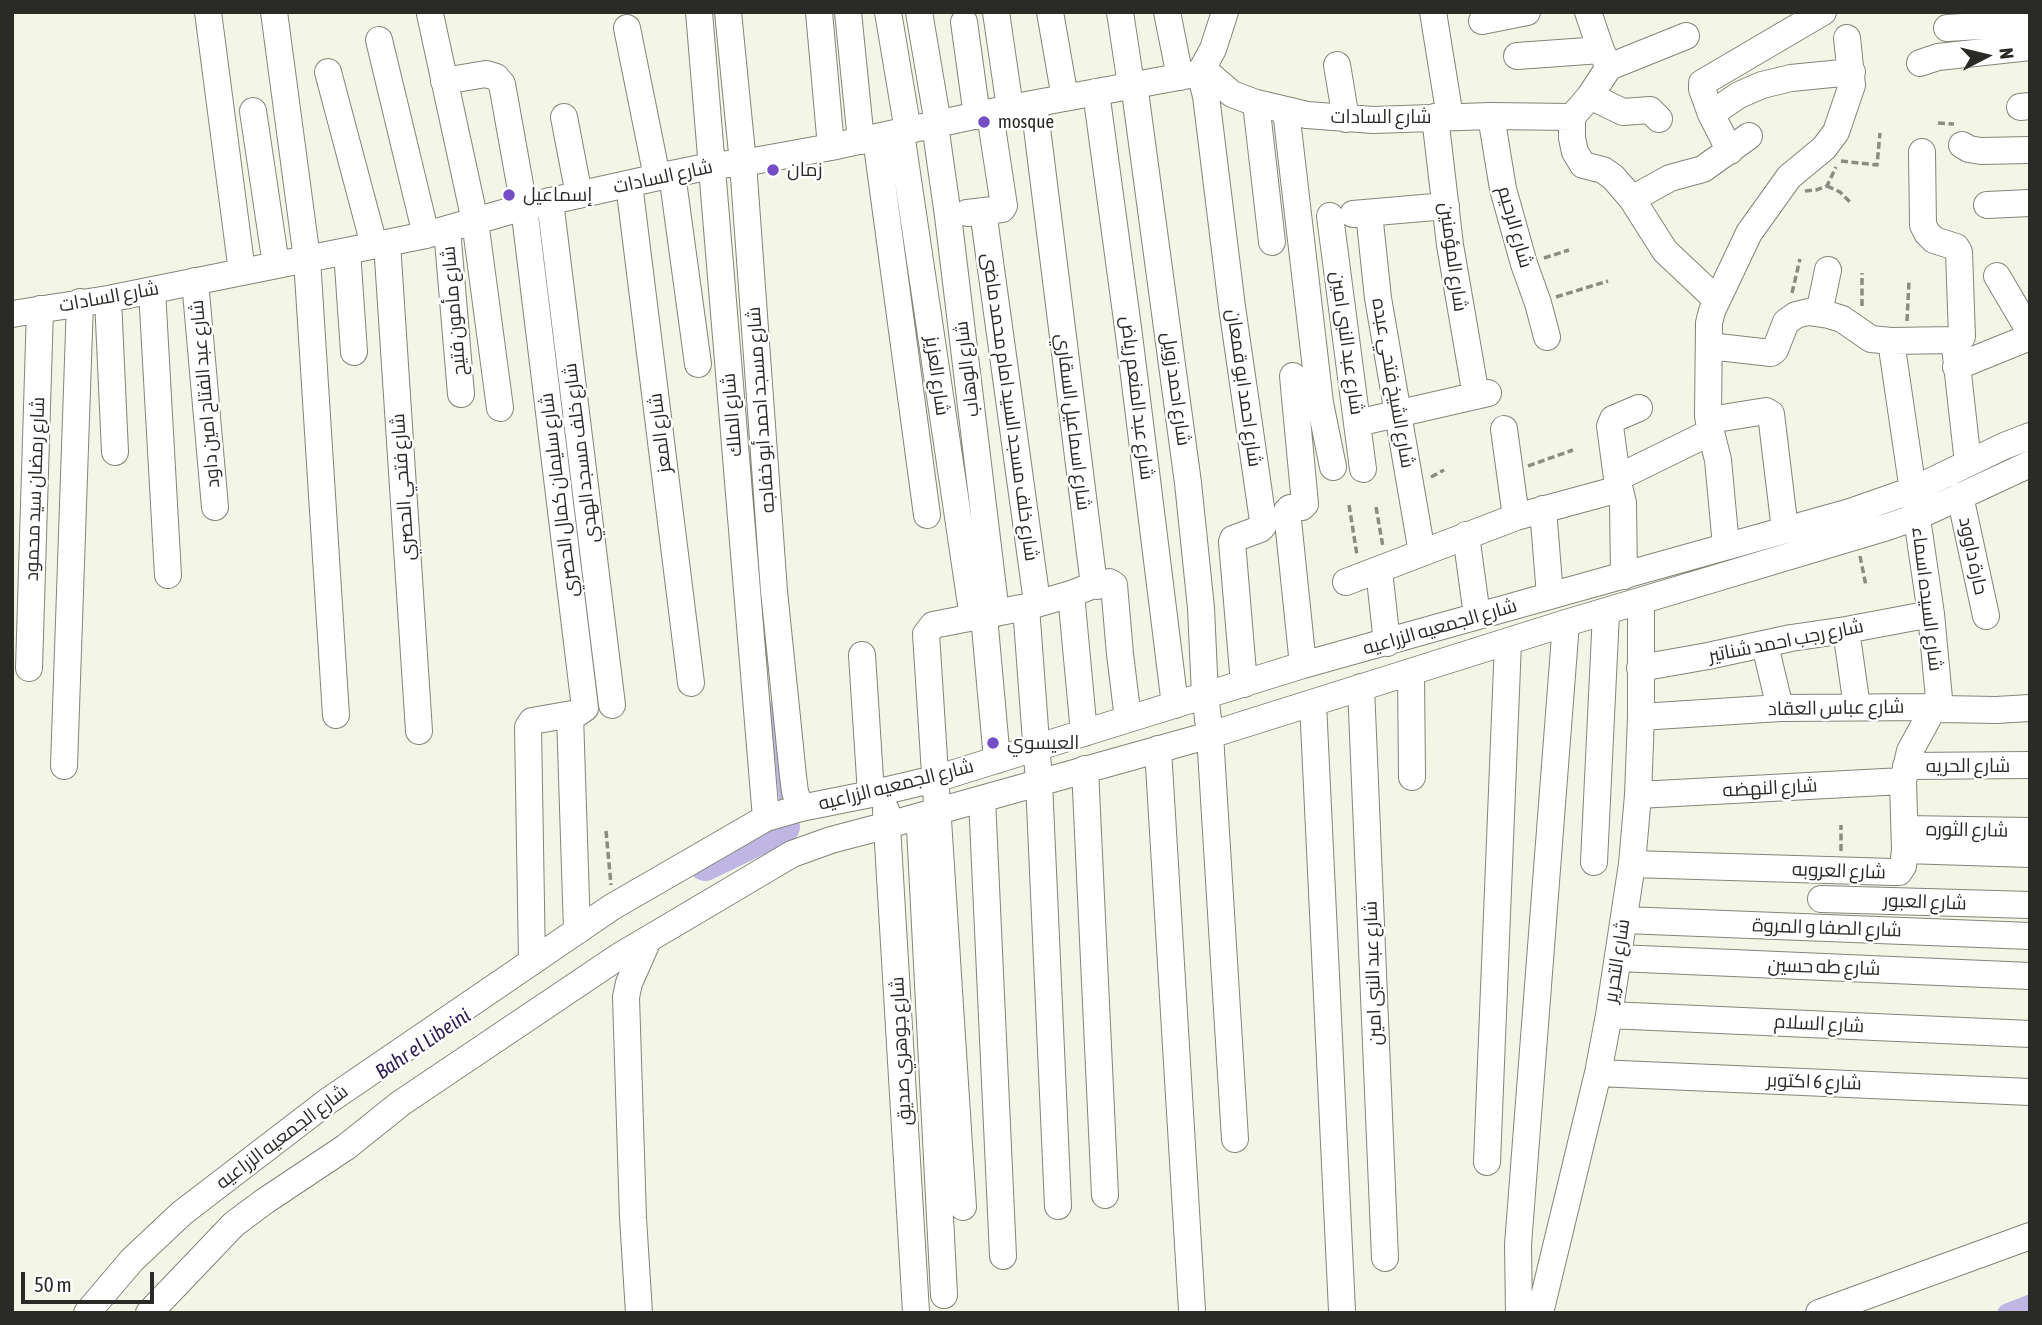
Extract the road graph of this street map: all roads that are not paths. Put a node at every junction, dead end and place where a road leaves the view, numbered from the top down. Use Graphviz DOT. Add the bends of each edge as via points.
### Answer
graph roads {
  1 [pos="208,12"];
  2 [pos="274,12"];
  3 [pos="699,12"];
  4 [pos="728,12"];
  5 [pos="819,12"];
  6 [pos="849,12"];
  7 [pos="888,12"];
  8 [pos="919,12"];
  9 [pos="996,12"];
  10 [pos="1050,12"];
  11 [pos="1120,12"];
  12 [pos="1167,12"];
  13 [pos="1225,12"];
  14 [pos="1433,12"];
  15 [pos="1527,12"];
  16 [pos="1589,12"];
  17 [pos="1823,12"];
  18 [pos="430,14"];
  19 [pos="1482,21"];
  20 [pos="964,22"];
  21 [pos="2030,23"];
  22 [pos="627,28"];
  23 [pos="1947,28"];
  24 [pos="1686,36"];
  25 [pos="1847,38"];
  26 [pos="379,40"];
  27 [pos="2030,47"];
  28 [pos="1517,56"];
  29 [pos="1605,59"];
  30 [pos="1920,64"];
  31 [pos="1337,65"];
  32 [pos="328,72"];
  33 [pos="1194,73"];
  34 [pos="444,80"];
  35 [pos="1133,85"];
  36 [pos="1857,90"];
  37 [pos="1096,92"];
  38 [pos="1590,96"];
  39 [pos="1065,98"];
  40 [pos="1256,103"];
  41 [pos="1003,110"];
  42 [pos="253,111"];
  43 [pos="1286,111"];
  44 [pos="1712,114"];
  45 [pos="1491,116"];
  46 [pos="564,117"];
  47 [pos="1443,117"];
  48 [pos="1572,117"];
  49 [pos="1346,119"];
  50 [pos="1659,119"];
  51 [pos="937,124"];
  52 [pos="886,136"];
  53 [pos="1962,145"];
  54 [pos="831,147"];
  55 [pos="2030,150"];
  56 [pos="1922,152"];
  57 [pos="727,165"];
  58 [pos="665,176"];
  59 [pos="629,184"];
  60 [pos="579,195"];
  61 [pos="1632,200"];
  62 [pos="550,201"];
  63 [pos="2030,203"];
  64 [pos="1987,205"];
  65 [pos="1446,206"];
  66 [pos="524,207"];
  67 [pos="983,211"];
  68 [pos="1369,212"];
  69 [pos="948,216"];
  70 [pos="1330,216"];
  71 [pos="1299,219"];
  72 [pos="475,221"];
  73 [pos="436,232"];
  74 [pos="1272,242"];
  75 [pos="380,244"];
  76 [pos="347,251"];
  77 [pos="307,259"];
  78 [pos="276,265"];
  79 [pos="1828,270"];
  80 [pos="242,272"];
  81 [pos="1997,276"];
  82 [pos="195,281"];
  83 [pos="152,290"];
  84 [pos="108,299"];
  85 [pos="1717,300"];
  86 [pos="80,302"];
  87 [pos="40,309"];
  88 [pos="1819,313"];
  89 [pos="12,314"];
  90 [pos="1547,337"];
  91 [pos="1899,341"];
  92 [pos="2028,343"];
  93 [pos="1709,346"];
  94 [pos="354,352"];
  95 [pos="1956,357"];
  96 [pos="698,364"];
  97 [pos="1293,376"];
  98 [pos="461,394"];
  99 [pos="500,408"];
  100 [pos="1639,408"];
  101 [pos="1399,413"];
  102 [pos="1357,423"];
  103 [pos="1710,424"];
  104 [pos="1504,429"];
  105 [pos="2030,436"];
  106 [pos="115,452"];
  107 [pos="1968,463"];
  108 [pos="2030,464"];
  109 [pos="1334,467"];
  110 [pos="1363,469"];
  111 [pos="1618,483"];
  112 [pos="1913,490"];
  113 [pos="1960,496"];
  114 [pos="215,507"];
  115 [pos="1543,509"];
  116 [pos="927,515"];
  117 [pos="1516,517"];
  118 [pos="1916,517"];
  119 [pos="1785,530"];
  120 [pos="1466,535"];
  121 [pos="1726,546"];
  122 [pos="1422,553"];
  123 [pos="167,575"];
  124 [pos="1624,576"];
  125 [pos="1083,589"];
  126 [pos="1550,596"];
  127 [pos="1641,601"];
  128 [pos="1031,604"];
  129 [pos="1606,613"];
  130 [pos="1931,614"];
  131 [pos="984,616"];
  132 [pos="1477,616"];
  133 [pos="1986,616"];
  134 [pos="1566,624"];
  135 [pos="1846,630"];
  136 [pos="1508,642"];
  137 [pos="1387,643"];
  138 [pos="1765,645"];
  139 [pos="862,654"];
  140 [pos="1303,665"];
  141 [pos="29,668"];
  142 [pos="1640,668"];
  143 [pos="1411,672"];
  144 [pos="691,682"];
  145 [pos="1244,684"];
  146 [pos="1361,687"];
  147 [pos="1205,695"];
  148 [pos="1312,703"];
  149 [pos="612,705"];
  150 [pos="1175,705"];
  151 [pos="1857,706"];
  152 [pos="1780,708"];
  153 [pos="1937,708"];
  154 [pos="2030,708"];
  155 [pos="336,715"];
  156 [pos="570,715"];
  157 [pos="1641,716"];
  158 [pos="1129,719"];
  159 [pos="419,731"];
  160 [pos="1084,733"];
  161 [pos="1210,735"];
  162 [pos="1038,748"];
  163 [pos="1158,749"];
  164 [pos="997,760"];
  165 [pos="2030,765"];
  166 [pos="64,766"];
  167 [pos="1085,769"];
  168 [pos="1904,773"];
  169 [pos="1412,777"];
  170 [pos="935,779"];
  171 [pos="1040,782"];
  172 [pos="877,793"];
  173 [pos="1638,795"];
  174 [pos="982,799"];
  175 [pos="812,806"];
  176 [pos="928,814"];
  177 [pos="766,818"];
  178 [pos="888,825"];
  179 [pos="2030,831"];
  180 [pos="1905,839"];
  181 [pos="831,840"];
  182 [pos="2030,854"];
  183 [pos="1594,862"];
  184 [pos="1632,864"];
  185 [pos="1821,899"];
  186 [pos="2030,905"];
  187 [pos="1624,920"];
  188 [pos="577,931"];
  189 [pos="2030,936"];
  190 [pos="648,940"];
  191 [pos="1618,958"];
  192 [pos="531,962"];
  193 [pos="2030,976"];
  194 [pos="1609,1015"];
  195 [pos="2030,1034"];
  196 [pos="1598,1073"];
  197 [pos="2030,1091"];
  198 [pos="1235,1139"];
  199 [pos="1487,1162"];
  200 [pos="1105,1195"];
  201 [pos="1058,1206"];
  202 [pos="963,1207"];
  203 [pos="2030,1236"];
  204 [pos="1003,1256"];
  205 [pos="1385,1258"];
  206 [pos="944,1294"];
  207 [pos="1192,1310"];
  208 [pos="1342,1311"];
  209 [pos="916,1312"];
  210 [pos="87,1313"];
  211 [pos="149,1313"];
  212 [pos="639,1313"];
  213 [pos="1519,1313"];
  214 [pos="1540,1313"];
  215 [pos="1819,1313"];
  1 -- 80 [label="street"];
  2 -- 77 [label="street"];
  3 -- 57 [label="street, شارع الملك"];
  4 -- 57 [label="street, شارع مسجد احمد أبو خفاجه"];
  5 -- 54 [label="street"];
  6 -- 52 [label="street"];
  7 -- 52 [label="street"];
  8 -- 51 [label="street, شارع الوهاب"];
  9 -- 41 [label="street"];
  10 -- 39 [label="street"];
  11 -- 35 [label="street, شارع احمد زويل"];
  12 -- 33 [label="street"];
  13 -- 33 [label="street" via="1217,41"];
  14 -- 47 [label="street, شارع المؤمنين"];
  15 -- 19 [label="street"];
  16 -- 29 [label="street"];
  17 -- 44 [label="street" via="1703,81"];
  18 -- 34 [label="street"];
  20 -- 41 [label="street"];
  21 -- 23 [label="street"];
  22 -- 58 [label="street"];
  24 -- 29 [label="street"];
  25 -- 36 [label="street"];
  26 -- 73 [label="street, شارع مأمون فتيح"];
  27 -- 30 [label="street" via="1938,57"];
  28 -- 29 [label="street"];
  29 -- 38 [label="street"];
  31 -- 49 [label="street"];
  32 -- 75 [label="street, شارع فتحي الحصري"];
  33 -- 35 [label="street, شارع السادات"];
  33 -- 40 [label="street, شارع السادات"];
  33 -- 145 [label="street, شارع احمد ابو قمعان" via="1206,96 1263,521 1260,529 1232,542"];
  34 -- 66 [label="street" via="486,74 502,84"];
  34 -- 72 [label="street"];
  35 -- 37 [label="street, شارع السادات"];
  35 -- 147 [label="street, شارع احمد زويل" via="1188,483"];
  36 -- 44 [label="street" via="1791,78 1739,95"];
  36 -- 85 [label="street" via="1831,141 1789,177 1749,233"];
  37 -- 39 [label="street, شارع السادات"];
  37 -- 150 [label="street, شارع عبد المنعم رياض"];
  38 -- 48 [label="street"];
  38 -- 50 [label="street" via="1623,113 1650,110"];
  39 -- 41 [label="street, شارع السادات"];
  40 -- 43 [label="street, شارع السادات"];
  40 -- 74 [label="street"];
  41 -- 51 [label="street, شارع السادات"];
  41 -- 67 [label="street" via="1004,206"];
  41 -- 125 [label="street, شارع اسماعيل السقاري"];
  42 -- 78 [label="street"];
  43 -- 49 [label="street, شارع السادات"];
  43 -- 71 [label="street"];
  44 -- 61 [label="street" via="1740,143 1703,169 1670,178"];
  45 -- 47 [label="street, شارع السادات"];
  45 -- 48 [label="street, شارع السادات"];
  45 -- 90 [label="street, شارع الرحيم" via="1503,189"];
  46 -- 60 [label="street"];
  47 -- 49 [label="street, شارع السادات"];
  47 -- 65 [label="street, شارع المؤمنين"];
  48 -- 61 [label="street" via="1573,145 1583,165 1613,177"];
  51 -- 52 [label="street, شارع السادات"];
  51 -- 69 [label="street, شارع الوهاب"];
  52 -- 54 [label="street, شارع السادات"];
  52 -- 116 [label="street"];
  52 -- 131 [label="street, شارع العزيز"];
  53 -- 55 [label="street" via="1981,151"];
  54 -- 57 [label="street, شارع السادات"];
  56 -- 95 [label="street" via="1923,225 1934,240 1959,252 1962,337"];
  57 -- 58 [label="street, شارع السادات"];
  57 -- 175 [label="street, شارع مسجد احمد أبو خفاجه" via="795,792"];
  57 -- 177 [label="street, شارع الملك"];
  58 -- 59 [label="street, شارع السادات"];
  58 -- 96 [label="street"];
  59 -- 60 [label="street, شارع السادات"];
  59 -- 144 [label="street, شارع المعز"];
  60 -- 62 [label="street, شارع السادات"];
  61 -- 85 [label="street" via="1665,251"];
  62 -- 66 [label="street, شارع السادات"];
  62 -- 149 [label="street, شارع خلف مسجد الهدي"];
  63 -- 64 [label="street"];
  65 -- 68 [label="street"];
  65 -- 101 [label="street, شارع المؤمنين" via="1456,284 1482,394"];
  66 -- 72 [label="street, شارع السادات"];
  66 -- 156 [label="street, شارع سليمان كمال الحصري" via="585,708"];
  67 -- 69 [label="street"];
  67 -- 128 [label="street, شارع خلف مسجد السيد امام محمد ماضى"];
  68 -- 70 [label="street"];
  68 -- 101 [label="street, شارع الشيخ فتحي عبده" via="1378,298"];
  69 -- 131 [label="street, شارع الوهاب"];
  70 -- 71 [label="street"];
  70 -- 102 [label="street, شارع عبد النبى امين"];
  71 -- 109 [label="street" via="1320,403"];
  72 -- 73 [label="street, شارع السادات"];
  72 -- 99 [label="street"];
  73 -- 75 [label="street, شارع السادات"];
  73 -- 98 [label="street, شارع مأمون فتيح"];
  75 -- 76 [label="street, شارع السادات"];
  75 -- 159 [label="street, شارع فتحي الحصري"];
  76 -- 77 [label="street, شارع السادات"];
  76 -- 94 [label="street"];
  77 -- 78 [label="street, شارع السادات"];
  77 -- 155 [label="street"];
  78 -- 80 [label="street, شارع السادات"];
  79 -- 88 [label="street"];
  80 -- 82 [label="street, شارع السادات"];
  81 -- 92 [label="street"];
  82 -- 83 [label="street, شارع السادات"];
  82 -- 114 [label="street, شارع عبد الفتاح امين داود"];
  83 -- 84 [label="street, شارع السادات"];
  83 -- 123 [label="street"];
  84 -- 86 [label="street, شارع السادات"];
  84 -- 106 [label="street"];
  85 -- 93 [label="street" via="1709,323"];
  86 -- 87 [label="street, شارع السادات"];
  86 -- 166 [label="street"];
  87 -- 89 [label="street, شارع السادات"];
  87 -- 141 [label="street, شارع رمضان سيد محمود"];
  88 -- 91 [label="street" via="1842,320 1871,339"];
  88 -- 93 [label="street" via="1796,315 1786,322 1787,351 1769,354"];
  91 -- 95 [label="street" via="1951,340"];
  91 -- 112 [label="street, شارع السيده اسماء"];
  92 -- 95 [label="street"];
  93 -- 103 [label="street"];
  95 -- 107 [label="street"];
  97 -- 140 [label="street" via="1305,504 1287,512"];
  100 -- 111 [label="street" via="1611,422"];
  101 -- 102 [label="street"];
  101 -- 122 [label="street, شارع الشيخ فتحي عبده"];
  102 -- 110 [label="street, شارع عبد النبى امين"];
  103 -- 111 [label="street"];
  103 -- 119 [label="street" via="1716,419 1771,414"];
  103 -- 121 [label="street"];
  104 -- 117 [label="street"];
  105 -- 107 [label="street, شارع الجمعيه الزراعيه"];
  107 -- 112 [label="street, شارع الجمعيه الزراعيه"];
  108 -- 113 [label="street, شارع الجمعيه الزراعيه"];
  111 -- 115 [label="street"];
  111 -- 124 [label="street" via="1623,503"];
  112 -- 118 [label="street, شارع السيده اسماء"];
  112 -- 119 [label="street, شارع الجمعيه الزراعيه"];
  113 -- 118 [label="street, شارع الجمعيه الزراعيه"];
  113 -- 133 [label="street, حارة داوود"];
  115 -- 117 [label="street"];
  115 -- 126 [label="street"];
  117 -- 120 [label="street"];
  118 -- 127 [label="street, شارع الجمعيه الزراعيه"];
  118 -- 130 [label="street, شارع السيده اسماء"];
  119 -- 121 [label="street, شارع الجمعيه الزراعيه"];
  120 -- 122 [label="street"];
  120 -- 132 [label="street"];
  121 -- 124 [label="street, شارع الجمعيه الزراعيه"];
  122 -- 137 [label="street" via="1368,574"];
  124 -- 126 [label="street, شارع الجمعيه الزراعيه"];
  125 -- 128 [label="street"];
  125 -- 158 [label="street" via="1109,582 1114,585"];
  125 -- 160 [label="street, شارع اسماعيل السقاري"];
  126 -- 132 [label="street, شارع الجمعيه الزراعيه"];
  127 -- 129 [label="street, شارع الجمعيه الزراعيه"];
  127 -- 142 [label="street, شارع التحرير"];
  128 -- 131 [label="street"];
  128 -- 162 [label="street, شارع خلف مسجد السيد امام محمد ماضى"];
  129 -- 134 [label="street, شارع الجمعيه الزراعيه"];
  129 -- 183 [label="street"];
  130 -- 135 [label="street, شارع رجب احمد شناتير"];
  130 -- 153 [label="street, شارع السيده اسماء"];
  131 -- 164 [label="street, شارع العزيز"];
  131 -- 170 [label="street" via="933,625 926,634"];
  132 -- 137 [label="street, شارع الجمعيه الزراعيه"];
  134 -- 136 [label="street, شارع الجمعيه الزراعيه"];
  134 -- 213 [label="street" via="1518,1231"];
  135 -- 138 [label="street, شارع رجب احمد شناتير"];
  135 -- 151 [label="street"];
  136 -- 143 [label="street, شارع الجمعيه الزراعيه"];
  136 -- 199 [label="street"];
  137 -- 140 [label="street, شارع الجمعيه الزراعيه"];
  138 -- 142 [label="street, شارع رجب احمد شناتير"];
  138 -- 152 [label="street"];
  139 -- 172 [label="street, شارع جوهري صديق"];
  140 -- 145 [label="street, شارع الجمعيه الزراعيه"];
  142 -- 157 [label="street, شارع التحرير"];
  143 -- 146 [label="street, شارع الجمعيه الزراعيه"];
  143 -- 169 [label="street"];
  145 -- 147 [label="street, شارع الجمعيه الزراعيه"];
  146 -- 148 [label="street, شارع الجمعيه الزراعيه"];
  146 -- 205 [label="street, شارع عبد النبى امين"];
  147 -- 150 [label="street, شارع الجمعيه الزراعيه"];
  147 -- 161 [label="street, شارع احمد زويل"];
  148 -- 161 [label="street, شارع الجمعيه الزراعيه"];
  148 -- 208 [label="street"];
  150 -- 158 [label="street, شارع الجمعيه الزراعيه"];
  151 -- 152 [label="street, شارع عباس العقاد"];
  151 -- 153 [label="street, شارع عباس العقاد"];
  152 -- 157 [label="street, شارع عباس العقاد"];
  153 -- 154 [label="street, شارع عباس العقاد"];
  153 -- 168 [label="street" via="1910,751"];
  156 -- 188 [label="street"];
  156 -- 192 [label="street" via="530,722 528,727"];
  157 -- 173 [label="street, شارع التحرير"];
  158 -- 160 [label="street, شارع الجمعيه الزراعيه"];
  160 -- 162 [label="street, شارع الجمعيه الزراعيه"];
  161 -- 163 [label="street, شارع الجمعيه الزراعيه"];
  161 -- 198 [label="street, شارع احمد زويل"];
  162 -- 164 [label="street, شارع الجمعيه الزراعيه"];
  162 -- 171 [label="street, شارع خلف مسجد السيد امام محمد ماضى"];
  163 -- 167 [label="street, شارع الجمعيه الزراعيه"];
  163 -- 207 [label="street"];
  164 -- 170 [label="street, شارع الجمعيه الزراعيه"];
  165 -- 168 [label="street, شارع الحريه"];
  167 -- 171 [label="street, شارع الجمعيه الزراعيه"];
  167 -- 200 [label="street"];
  168 -- 173 [label="street, شارع النهضه"];
  168 -- 180 [label="street"];
  170 -- 172 [label="street, شارع الجمعيه الزراعيه"];
  170 -- 176 [label="street"];
  171 -- 174 [label="street, شارع الجمعيه الزراعيه"];
  171 -- 201 [label="street, شارع خلف مسجد السيد امام محمد ماضى"];
  172 -- 175 [label="street, شارع الجمعيه الزراعيه"];
  172 -- 178 [label="street, شارع جوهري صديق"];
  173 -- 184 [label="street, شارع التحرير"];
  174 -- 176 [label="street, شارع الجمعيه الزراعيه"];
  174 -- 204 [label="street"];
  175 -- 177 [label="street, شارع الجمعيه الزراعيه"];
  175 -- 181 [label="street, شارع مسجد احمد أبو خفاجه"];
  176 -- 178 [label="street, شارع الجمعيه الزراعيه"];
  176 -- 202 [label="street"];
  176 -- 206 [label="street"];
  177 -- 188 [label="street, شارع الجمعيه الزراعيه"];
  178 -- 181 [label="street, شارع الجمعيه الزراعيه"];
  178 -- 209 [label="street, شارع جوهري صديق"];
  179 -- 180 [label="street, شارع الثوره"];
  180 -- 182 [label="street, شارع العروبه"];
  180 -- 184 [label="street, شارع العروبه" via="1903,866 1894,873"];
  181 -- 190 [label="street, شارع الجمعيه الزراعيه" via="792,854"];
  184 -- 187 [label="street, شارع التحرير"];
  185 -- 186 [label="street, شارع العبور"];
  187 -- 189 [label="street, شارع الصفا و المروة"];
  187 -- 191 [label="street, شارع التحرير"];
  188 -- 192 [label="street, شارع الجمعيه الزراعيه"];
  190 -- 211 [label="street, شارع الجمعيه الزراعيه" via="401,1103 346,1147 249,1212"];
  190 -- 212 [label="street" via="626,997"];
  191 -- 193 [label="street, شارع طه حسين"];
  191 -- 194 [label="street, شارع التحرير"];
  192 -- 210 [label="street, شارع الجمعيه الزراعيه" via="328,1101 206,1194 132,1260"];
  194 -- 195 [label="street, شارع السلام"];
  194 -- 196 [label="street, شارع التحرير"];
  196 -- 197 [label="street, شارع 6 اكتوبر"];
  196 -- 214 [label="street, شارع التحرير"];
  203 -- 215 [label="street"];
}
